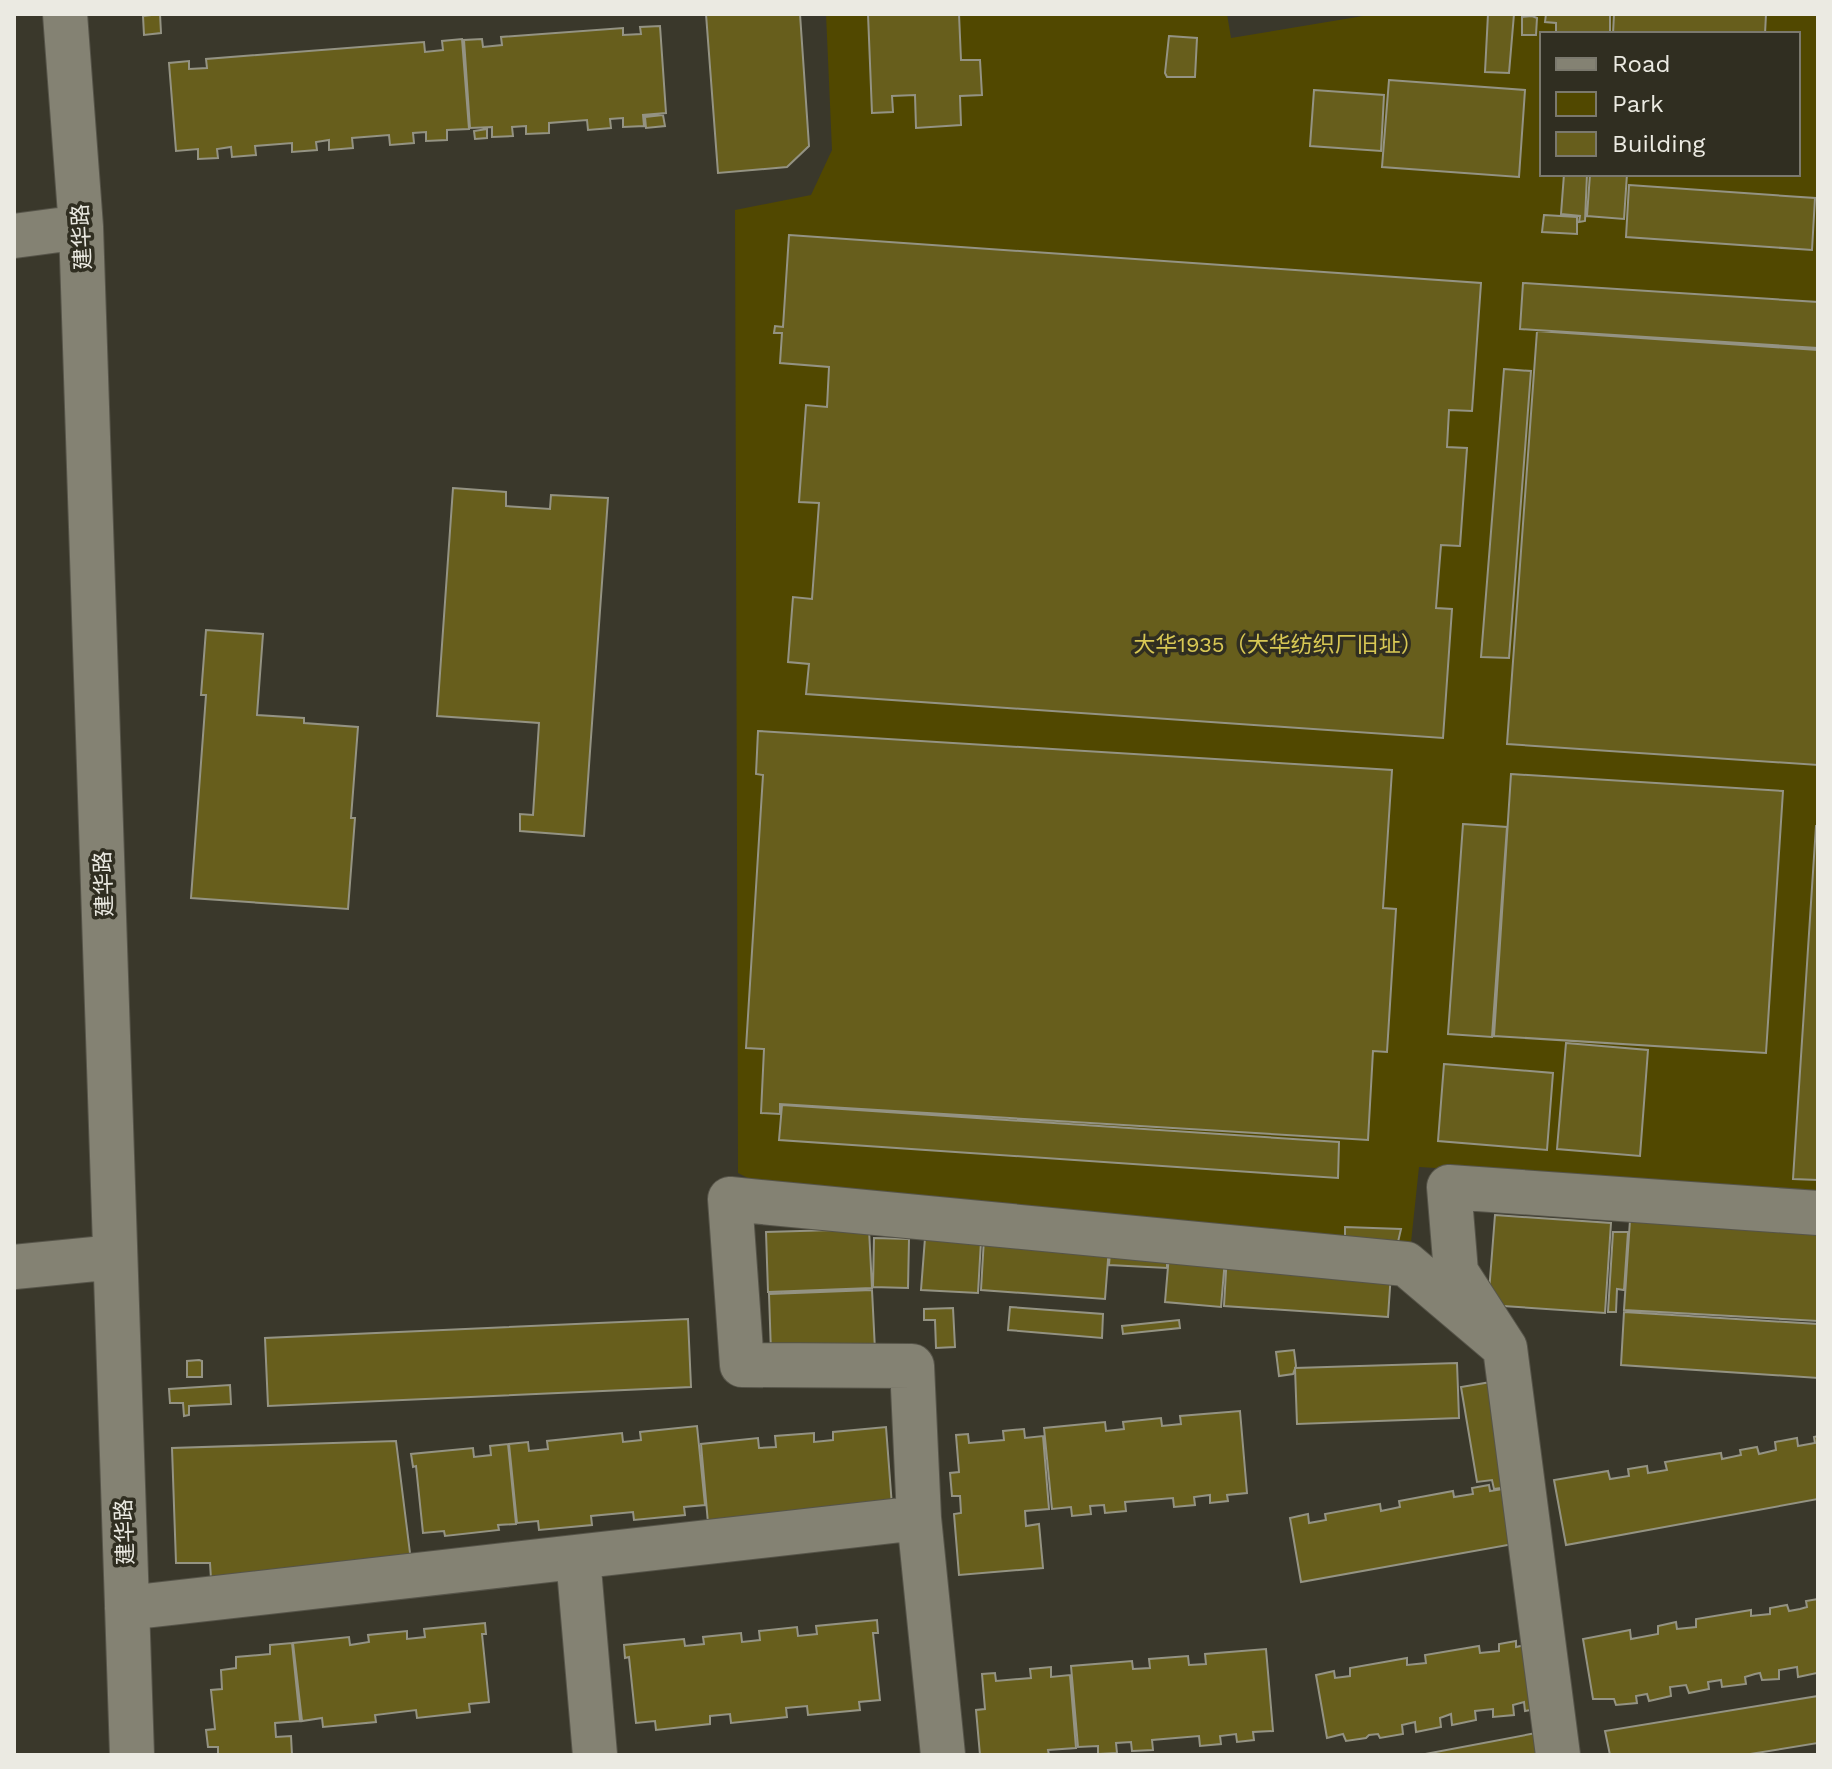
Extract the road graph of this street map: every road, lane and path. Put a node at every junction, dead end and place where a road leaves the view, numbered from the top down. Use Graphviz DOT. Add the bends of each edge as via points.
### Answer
graph roads {
  1 [pos="65,14"];
  2 [pos="81,227"];
  3 [pos="14,236"];
  4 [pos="1818,1213"];
  5 [pos="115,1257"];
  6 [pos="14,1267"];
  7 [pos="1505,1348"];
  8 [pos="919,1518"];
  9 [pos="578,1557"];
  10 [pos="127,1608"];
  11 [pos="132,1755"];
  12 [pos="595,1755"];
  13 [pos="943,1755"];
  14 [pos="1558,1755"];
  1 -- 2 [label="street, 建华路"];
  2 -- 3 [label="street"];
  2 -- 5 [label="street, 建华路"];
  4 -- 7 [label="street" via="1449,1187 1456,1272"];
  5 -- 6 [label="street"];
  5 -- 10 [label="street, 建华路"];
  7 -- 8 [label="street" via="1406,1264 730,1199 742,1365 912,1366"];
  7 -- 14 [label="street"];
  8 -- 9 [label="street"];
  8 -- 13 [label="street"];
  9 -- 10 [label="street"];
  9 -- 12 [label="street"];
  10 -- 11 [label="street, 建华路"];
}
